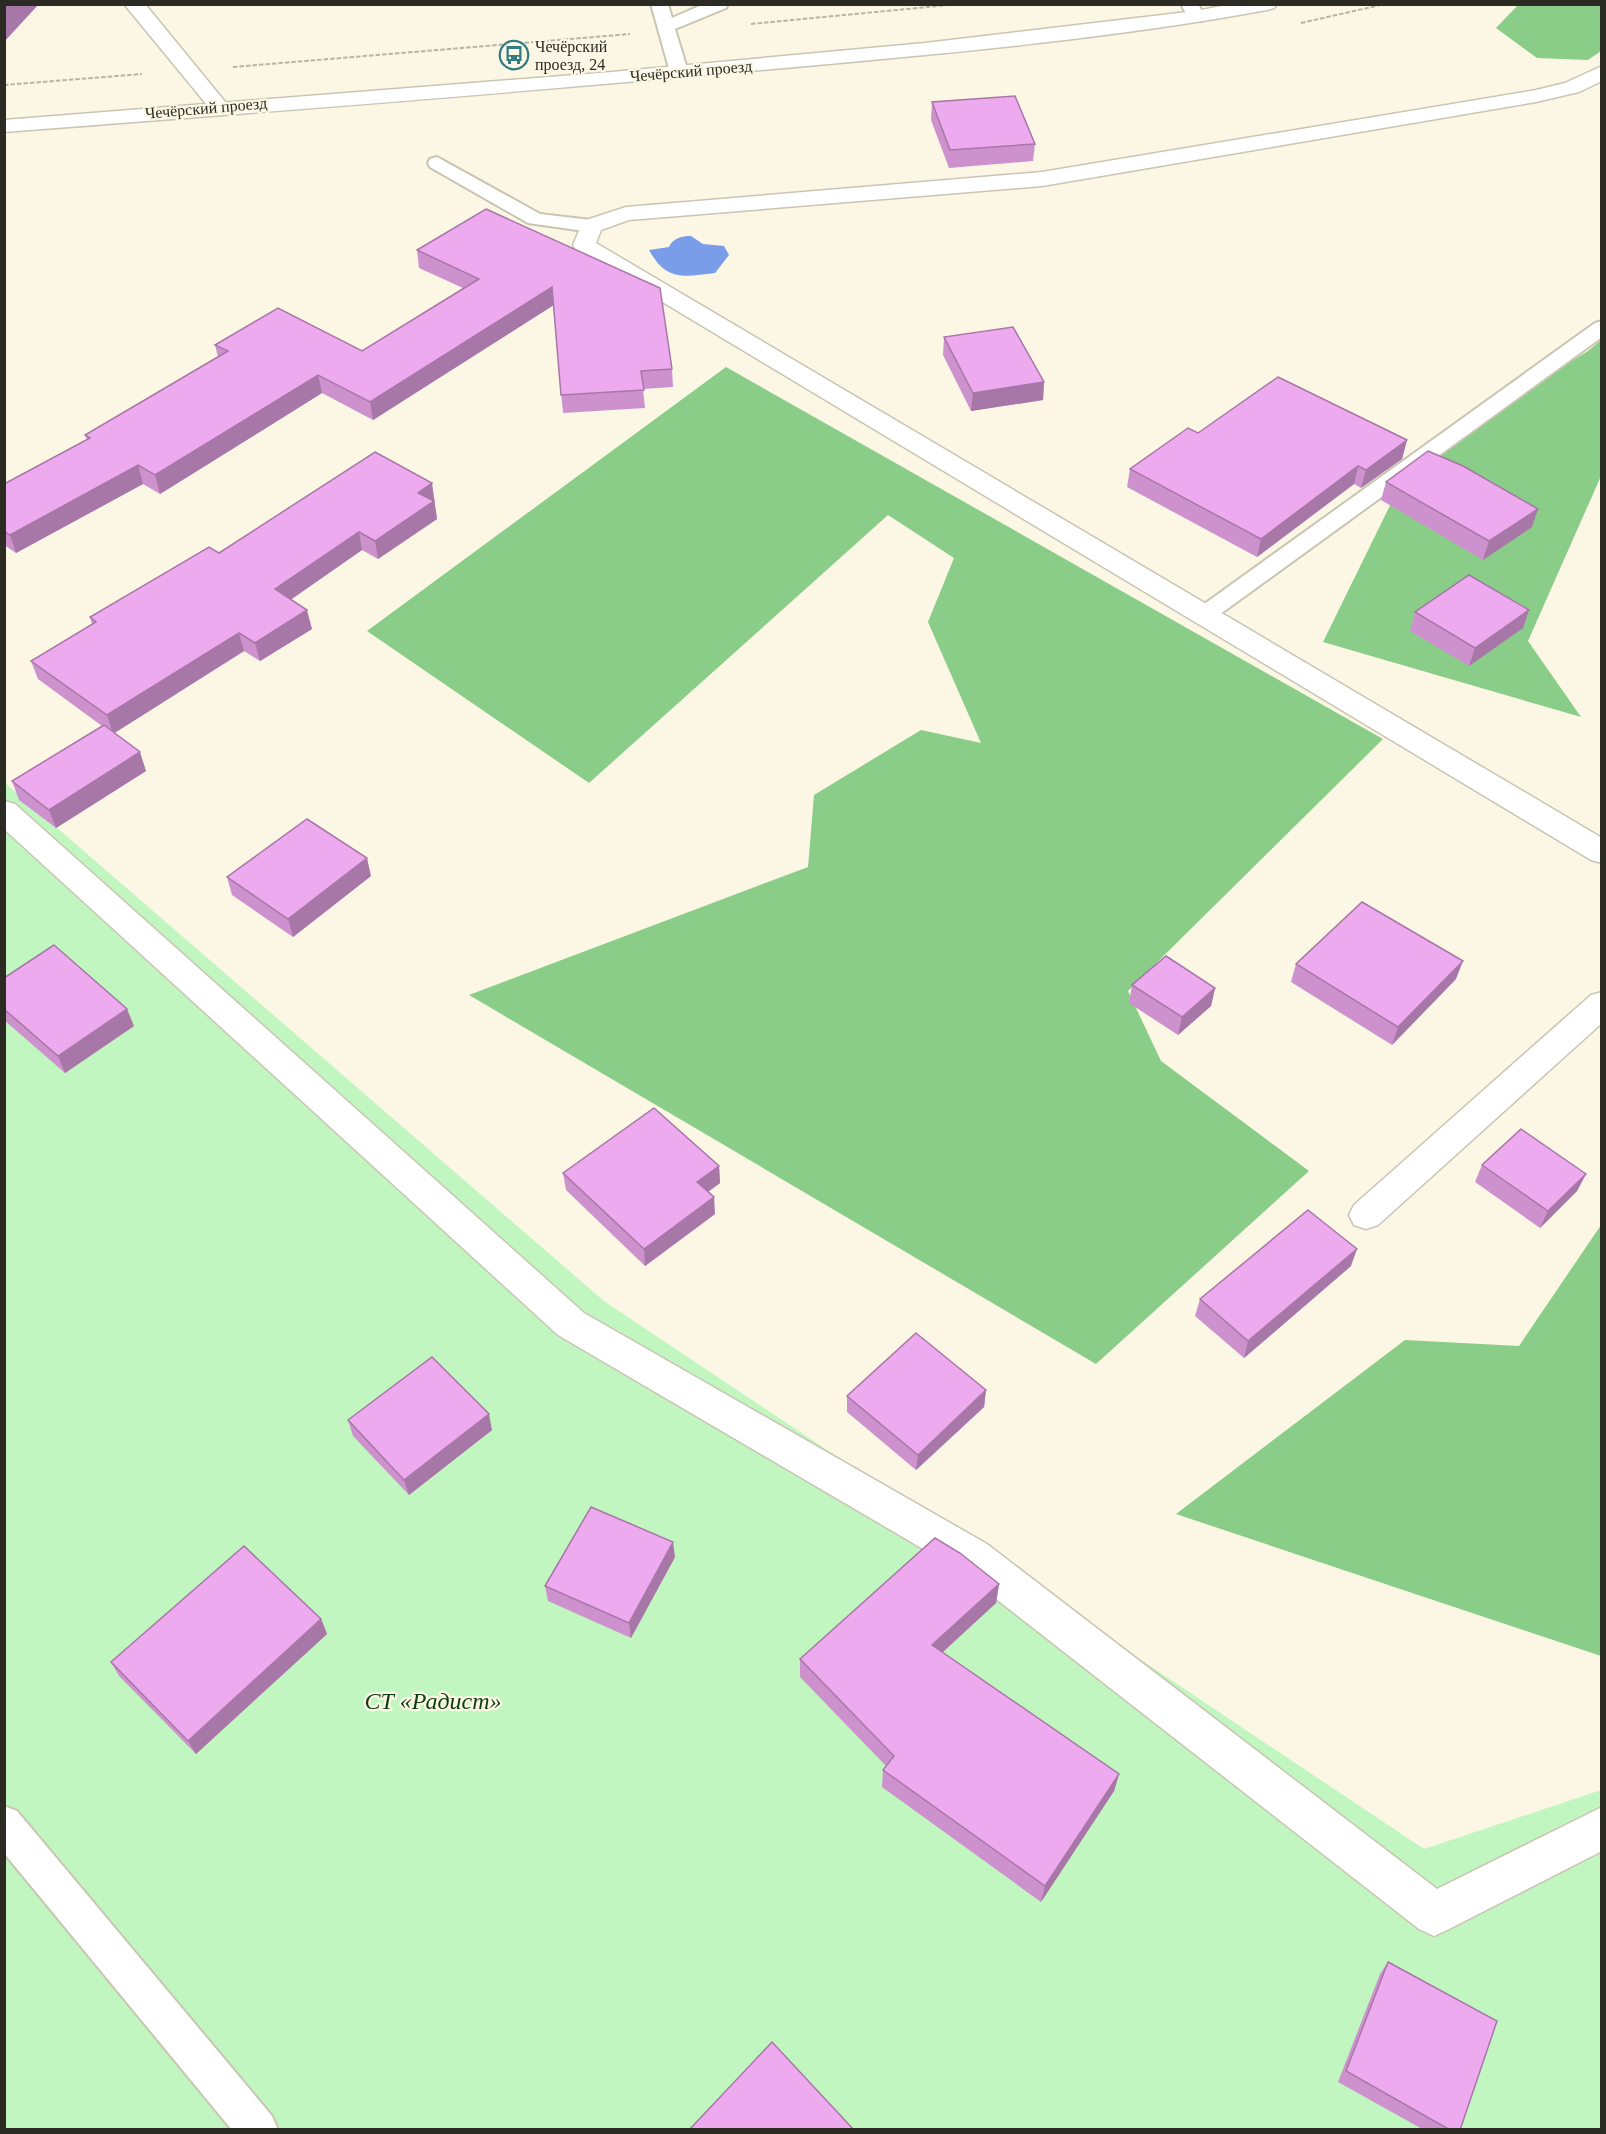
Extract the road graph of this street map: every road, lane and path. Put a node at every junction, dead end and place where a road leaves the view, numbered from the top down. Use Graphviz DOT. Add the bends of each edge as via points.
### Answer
graph roads {
  1 [pos="134,4"];
  2 [pos="659,4"];
  3 [pos="720,4"];
  4 [pos="959,4"];
  5 [pos="1267,4"];
  6 [pos="1385,4"];
  7 [pos="1371,8"];
  8 [pos="1193,11"];
  9 [pos="750,24"];
  10 [pos="666,29"];
  11 [pos="189,71"];
  12 [pos="679,72"];
  13 [pos="1602,72"];
  14 [pos="4,85"];
  15 [pos="219,107"];
  16 [pos="4,126"];
  17 [pos="437,163"];
  18 [pos="591,226"];
  19 [pos="1602,327"];
  20 [pos="1204,615"];
  21 [pos="4,811"];
  22 [pos="1602,852"];
  23 [pos="1602,1004"];
  24 [pos="1366,1215"];
  25 [pos="4,1824"];
  26 [pos="1602,1828"];
  27 [pos="258,2130"];
  1 -- 11 [label="street"];
  2 -- 10 [label="lane"];
  3 -- 10 [label="lane"];
  4 -- 9 [label="path"];
  5 -- 8 [label="street, Чечёрский проезд"];
  6 -- 7 [label="path"];
  8 -- 12 [label="street, Чечёрский проезд" via="925,49"];
  10 -- 11 [label="path"];
  10 -- 12 [label="lane"];
  11 -- 14 [label="path"];
  11 -- 15 [label="street"];
  12 -- 15 [label="street, Чечёрский проезд"];
  13 -- 18 [label="street" via="1572,88 1536,96 1042,179 626,214"];
  15 -- 16 [label="street, Чечёрский проезд"];
  17 -- 18 [label="lane" via="535,219"];
  18 -- 20 [label="street" via="584,245"];
  19 -- 20 [label="lane"];
  20 -- 22 [label="street"];
  21 -- 26 [label="street" via="571,1324 973,1557 1434,1914"];
  23 -- 24 [label="street"];
  25 -- 27 [label="lane"];
}
